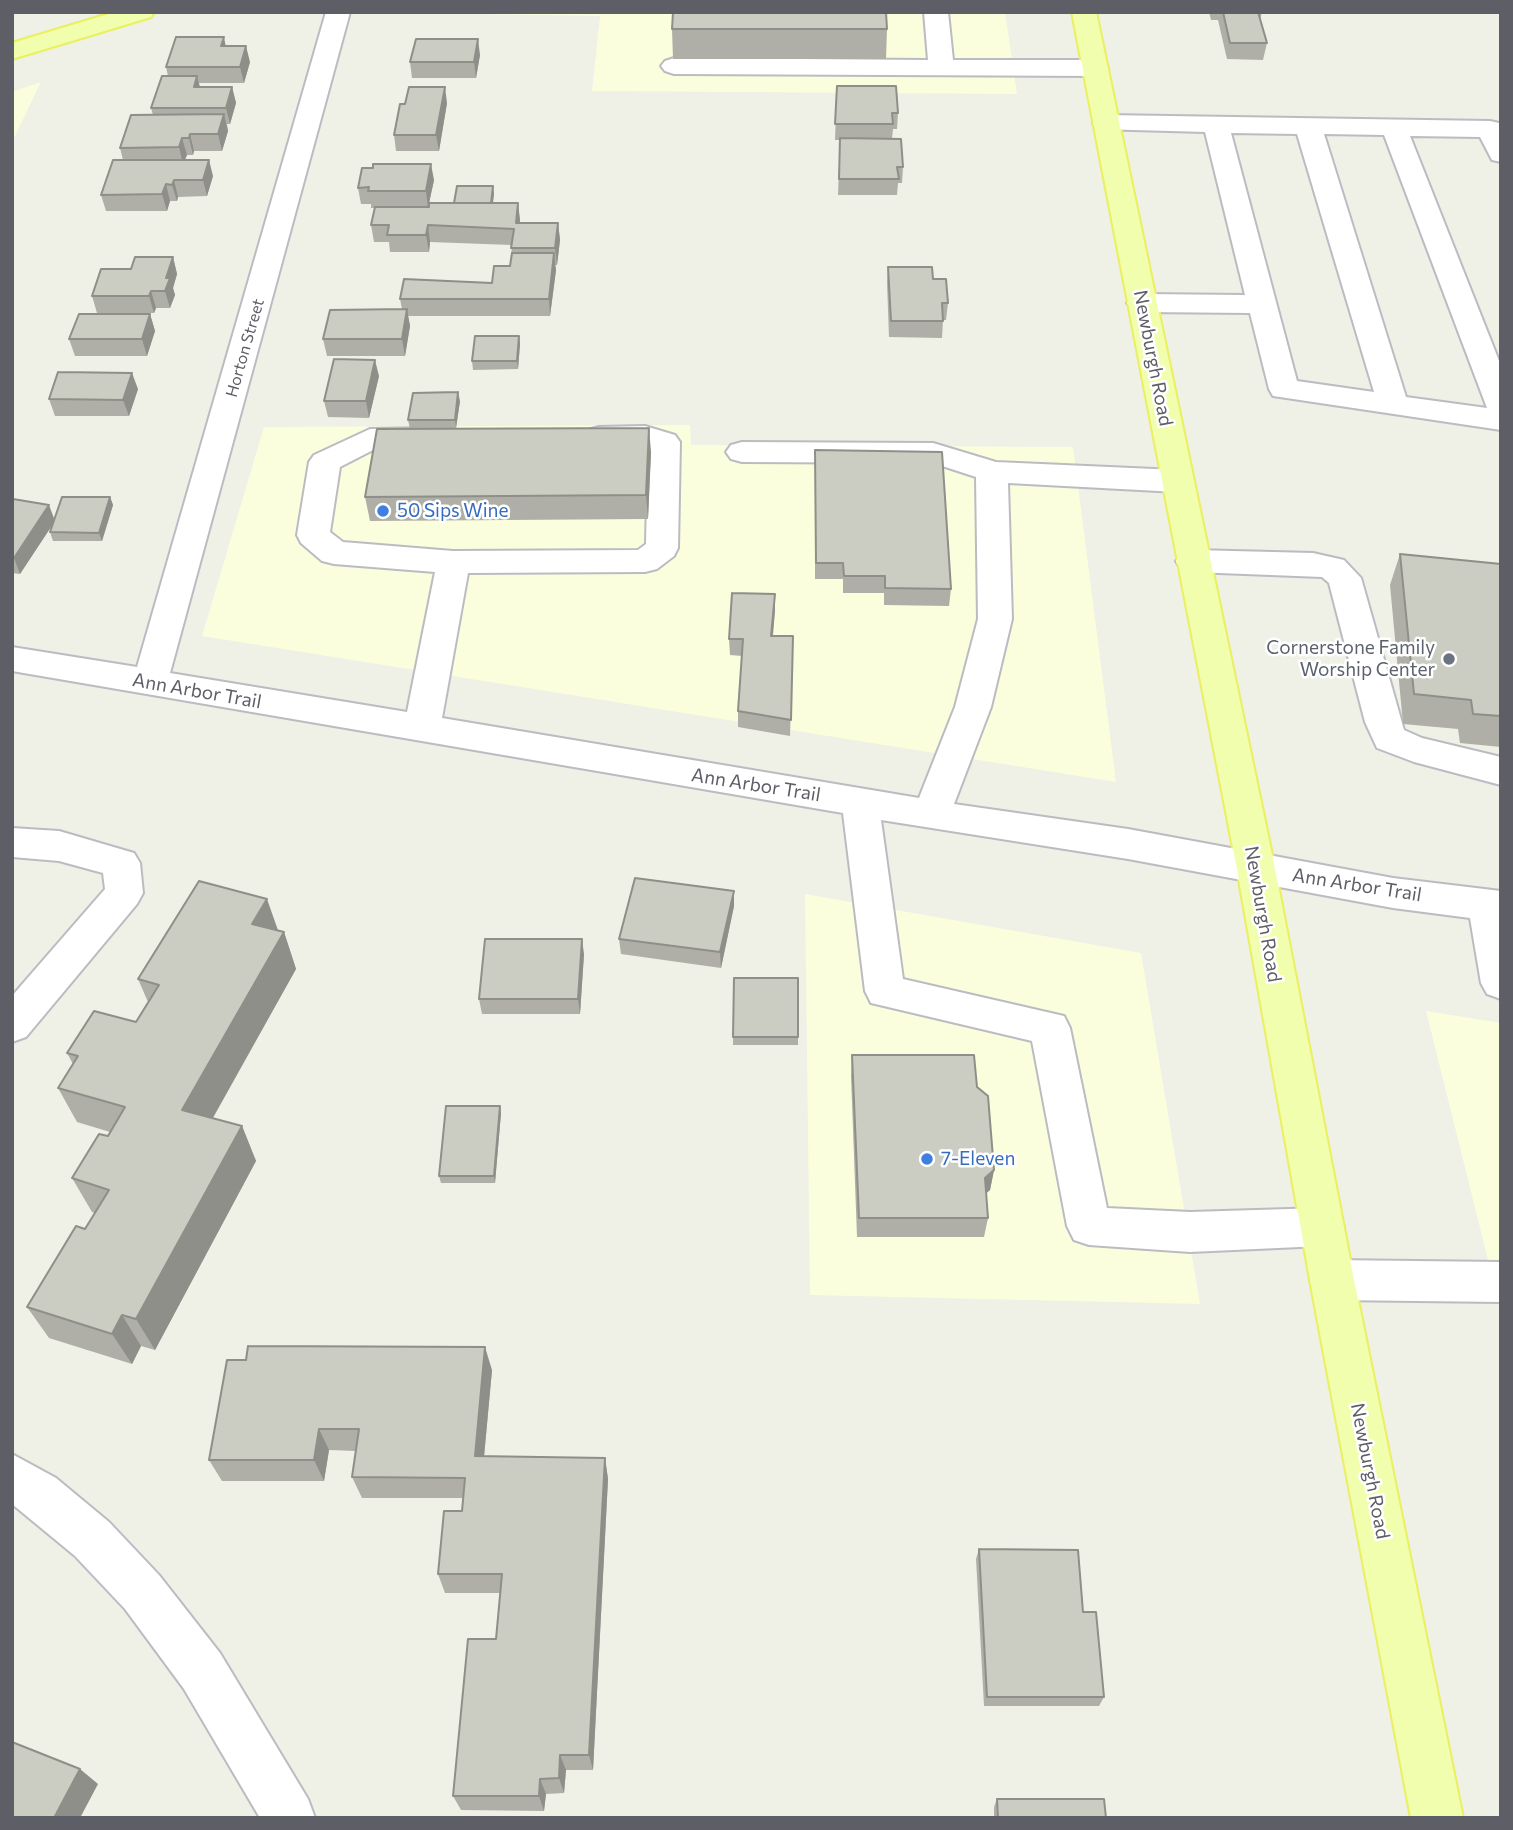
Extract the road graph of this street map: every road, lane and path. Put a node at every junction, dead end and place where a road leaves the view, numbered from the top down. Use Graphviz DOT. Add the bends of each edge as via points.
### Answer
graph roads {
  1 [pos="142,12"];
  2 [pos="338,12"];
  3 [pos="936,12"];
  4 [pos="1084,12"];
  5 [pos="12,51"];
  6 [pos="674,66"];
  7 [pos="942,66"];
  8 [pos="1095,68"];
  9 [pos="1106,123"];
  10 [pos="1216,125"];
  11 [pos="1308,126"];
  12 [pos="1394,128"];
  13 [pos="1501,154"];
  14 [pos="1142,303"];
  15 [pos="1262,304"];
  16 [pos="1393,405"];
  17 [pos="1501,406"];
  18 [pos="1501,420"];
  19 [pos="562,437"];
  20 [pos="453,438"];
  21 [pos="742,452"];
  22 [pos="992,472"];
  23 [pos="1177,481"];
  24 [pos="1193,561"];
  25 [pos="453,562"];
  26 [pos="12,659"];
  27 [pos="150,683"];
  28 [pos="422,728"];
  29 [pos="1501,771"];
  30 [pos="860,802"];
  31 [pos="931,814"];
  32 [pos="12,842"];
  33 [pos="1256,869"];
  34 [pos="1494,905"];
  35 [pos="1501,983"];
  36 [pos="12,1025"];
  37 [pos="1322,1227"];
  38 [pos="1332,1280"];
  39 [pos="1501,1282"];
  40 [pos="12,1477"];
  41 [pos="289,1818"];
  42 [pos="1437,1818"];
  1 -- 5 [label="main road"];
  2 -- 27 [label="street, Horton Street"];
  3 -- 7 [label="street"];
  4 -- 8 [label="main road, Newburgh Road"];
  6 -- 7 [label="street"];
  7 -- 8 [label="street"];
  8 -- 9 [label="main road, Newburgh Road"];
  9 -- 10 [label="street"];
  9 -- 14 [label="main road, Newburgh Road"];
  10 -- 11 [label="street"];
  10 -- 15 [label="street"];
  11 -- 12 [label="street"];
  11 -- 16 [label="street"];
  12 -- 13 [label="street" via="1490,130"];
  12 -- 17 [label="street"];
  14 -- 15 [label="street"];
  14 -- 23 [label="main road, Newburgh Road"];
  15 -- 16 [label="street" via="1284,389"];
  16 -- 18 [label="street"];
  19 -- 25 [label="street" via="645,436 664,442 662,548 645,561"];
  20 -- 25 [label="street" via="370,439 325,462 313,535 334,553"];
  21 -- 22 [label="street" via="933,453"];
  22 -- 23 [label="street"];
  22 -- 31 [label="street" via="995,619 973,707"];
  23 -- 24 [label="main road, Newburgh Road"];
  24 -- 29 [label="street" via="1332,568 1344,578 1390,739 1414,750"];
  24 -- 33 [label="main road, Newburgh Road"];
  25 -- 28 [label="street"];
  26 -- 27 [label="street, Ann Arbor Trail"];
  27 -- 28 [label="street, Ann Arbor Trail"];
  28 -- 30 [label="street, Ann Arbor Trail"];
  30 -- 31 [label="street, Ann Arbor Trail"];
  30 -- 37 [label="street" via="885,991 1050,1028 1089,1226 1189,1232"];
  31 -- 33 [label="street, Ann Arbor Trail"];
  32 -- 36 [label="street" via="59,846 121,863 124,893"];
  33 -- 34 [label="street, Ann Arbor Trail"];
  33 -- 37 [label="main road, Newburgh Road"];
  34 -- 35 [label="street"];
  37 -- 38 [label="main road, Newburgh Road"];
  38 -- 39 [label="street"];
  38 -- 42 [label="main road, Newburgh Road"];
  40 -- 41 [label="street" via="92,1539 142,1592 202,1671"];
}
